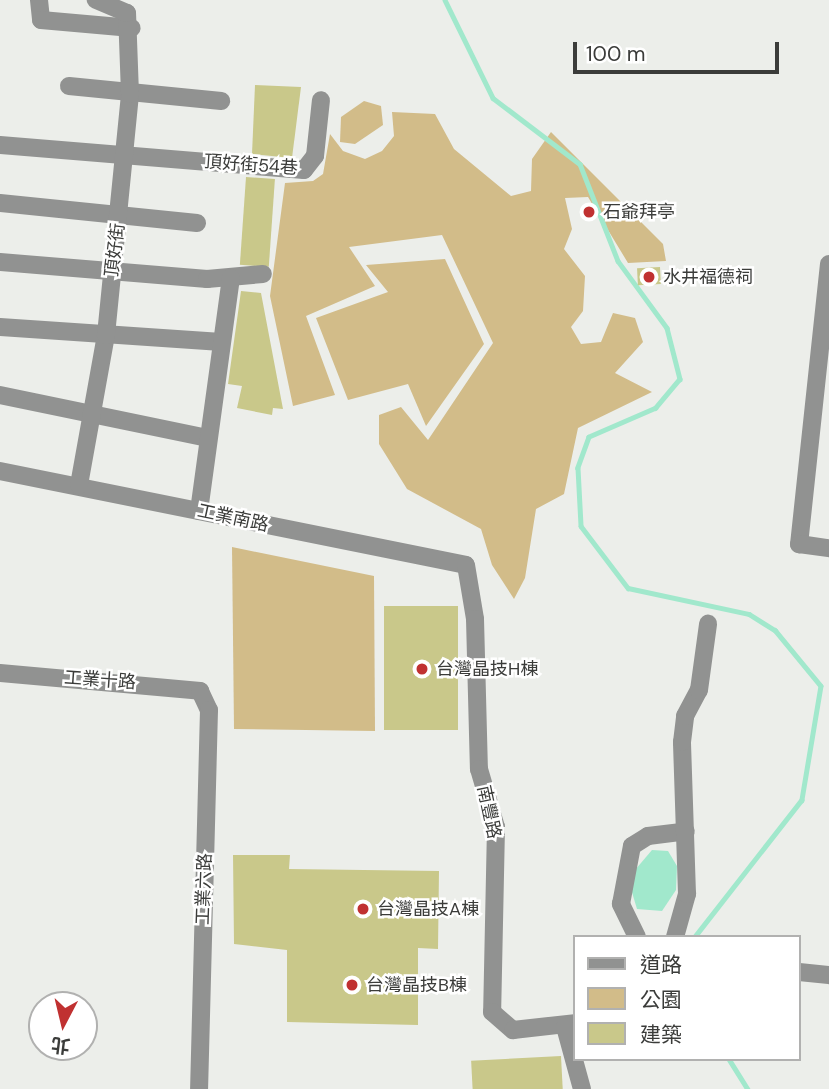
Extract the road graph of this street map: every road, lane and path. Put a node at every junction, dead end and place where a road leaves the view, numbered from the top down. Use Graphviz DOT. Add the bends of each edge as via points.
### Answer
graph roads {
  1 [pos="39,0"];
  2 [pos="96,0"];
  3 [pos="130,21"];
  4 [pos="69,86"];
  5 [pos="130,94"];
  6 [pos="321,100"];
  7 [pos="221,101"];
  8 [pos="0,145"];
  9 [pos="125,155"];
  10 [pos="0,203"];
  11 [pos="119,214"];
  12 [pos="197,223"];
  13 [pos="0,262"];
  14 [pos="829,264"];
  15 [pos="112,271"];
  16 [pos="264,274"];
  17 [pos="231,278"];
  18 [pos="0,327"];
  19 [pos="106,335"];
  20 [pos="221,342"];
  21 [pos="0,396"];
  22 [pos="94,414"];
  23 [pos="811,429"];
  24 [pos="829,431"];
  25 [pos="208,438"];
  26 [pos="0,471"];
  27 [pos="79,485"];
  28 [pos="199,511"];
  29 [pos="829,548"];
  30 [pos="466,565"];
  31 [pos="708,624"];
  32 [pos="0,673"];
  33 [pos="200,691"];
  34 [pos="686,831"];
  35 [pos="635,935"];
  36 [pos="676,935"];
  37 [pos="801,972"];
  38 [pos="829,975"];
  39 [pos="570,1025"];
  40 [pos="574,1046"];
  41 [pos="577,1061"];
  42 [pos="199,1089"];
  43 [pos="582,1089"];
  1 -- 3 [label="street" via="41,20"];
  2 -- 3 [label="street"];
  3 -- 5 [label="street, 頂好街"];
  4 -- 5 [label="street"];
  5 -- 7 [label="street"];
  5 -- 9 [label="street, 頂好街"];
  6 -- 9 [label="street, 頂好街54巷" via="314,156 304,170"];
  8 -- 9 [label="street"];
  9 -- 11 [label="street, 頂好街"];
  10 -- 11 [label="street"];
  11 -- 12 [label="street"];
  11 -- 15 [label="street, 頂好街"];
  13 -- 15 [label="street"];
  14 -- 23 [label="street"];
  15 -- 17 [label="street"];
  15 -- 19 [label="street, 頂好街"];
  16 -- 17 [label="street"];
  17 -- 20 [label="street"];
  18 -- 19 [label="street"];
  19 -- 20 [label="street"];
  19 -- 22 [label="street, 頂好街"];
  20 -- 25 [label="street"];
  21 -- 22 [label="street"];
  22 -- 25 [label="street"];
  22 -- 27 [label="street, 頂好街"];
  23 -- 24 [label="street"];
  23 -- 29 [label="street" via="799,544"];
  25 -- 28 [label="street"];
  26 -- 27 [label="street, 工業南路"];
  27 -- 28 [label="street, 工業南路"];
  28 -- 30 [label="street, 工業南路"];
  30 -- 39 [label="street, 南豐路" via="475,619 479,769 496,827 492,1012 513,1030"];
  31 -- 34 [label="street" via="699,690 685,716 682,742"];
  32 -- 33 [label="street, 工業十路"];
  33 -- 42 [label="street, 工業六路" via="209,710"];
  34 -- 35 [label="street" via="648,836 632,846 621,904"];
  34 -- 36 [label="street" via="687,894"];
  37 -- 38 [label="street"];
  39 -- 40 [label="street"];
  41 -- 43 [label="street"];
}
